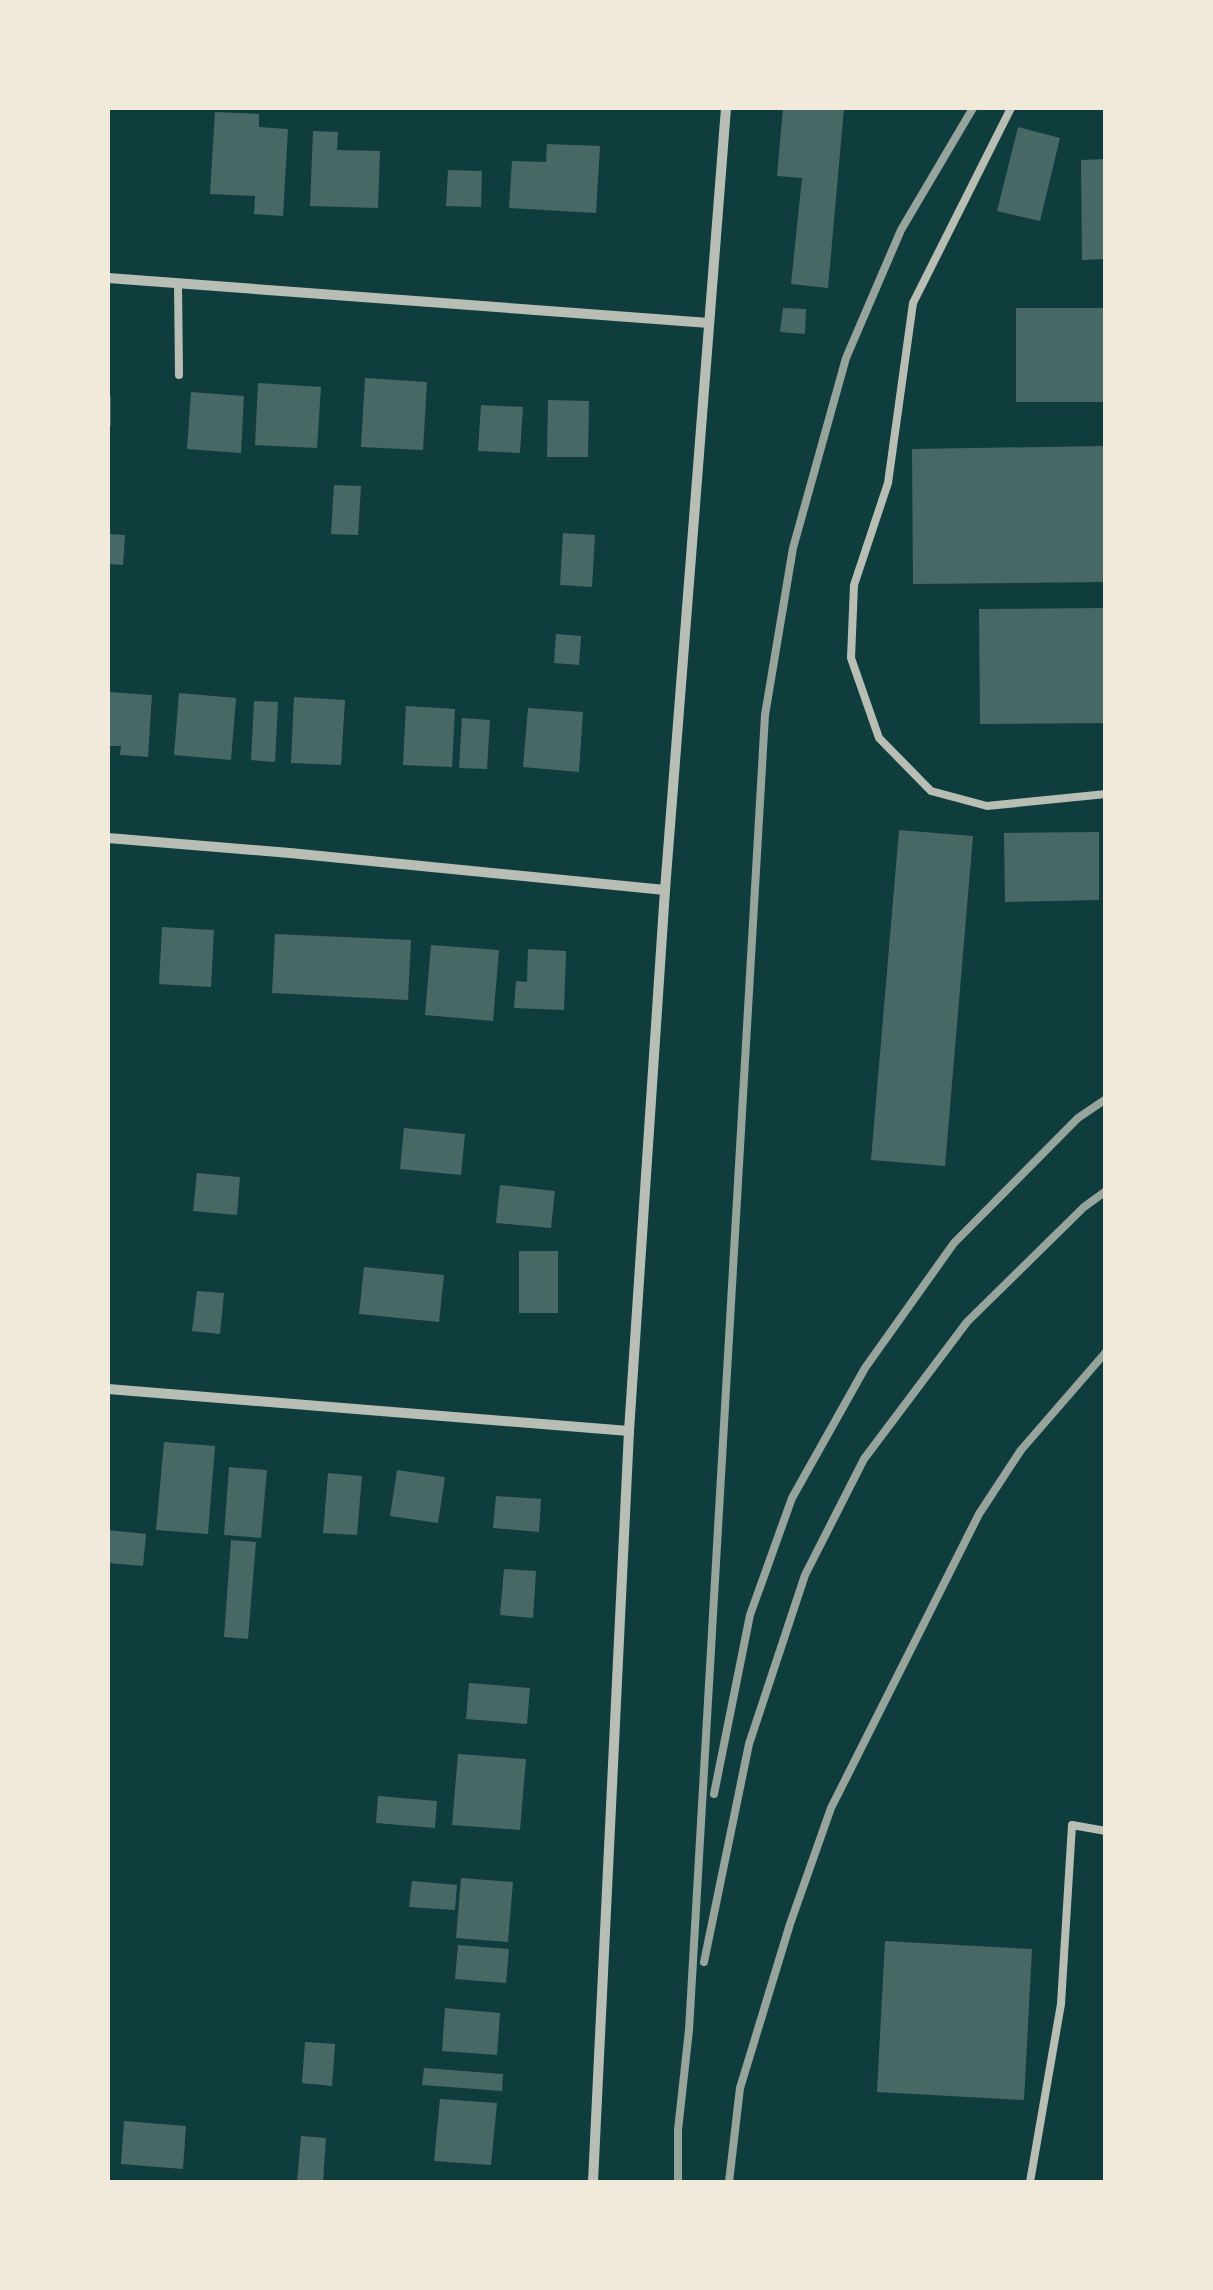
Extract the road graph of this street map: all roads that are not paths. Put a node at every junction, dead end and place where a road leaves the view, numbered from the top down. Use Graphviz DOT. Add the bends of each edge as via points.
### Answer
graph roads {
  1 [pos="726,108"];
  2 [pos="1011,108"];
  3 [pos="108,278"];
  4 [pos="178,283"];
  5 [pos="709,323"];
  6 [pos="179,374"];
  7 [pos="1106,794"];
  8 [pos="108,838"];
  9 [pos="665,890"];
  10 [pos="108,1389"];
  11 [pos="628,1432"];
  12 [pos="1106,1831"];
  13 [pos="593,2182"];
  14 [pos="1030,2182"];
  1 -- 5 [label="street"];
  2 -- 7 [label="lane" via="913,302 888,483 854,585 851,658 879,738 932,791 987,806"];
  3 -- 4 [label="street"];
  4 -- 5 [label="street"];
  4 -- 6 [label="lane"];
  5 -- 9 [label="street"];
  8 -- 9 [label="street"];
  9 -- 11 [label="street"];
  10 -- 11 [label="street"];
  11 -- 13 [label="street"];
  12 -- 14 [label="lane" via="1072,1825 1061,2004"];
}
